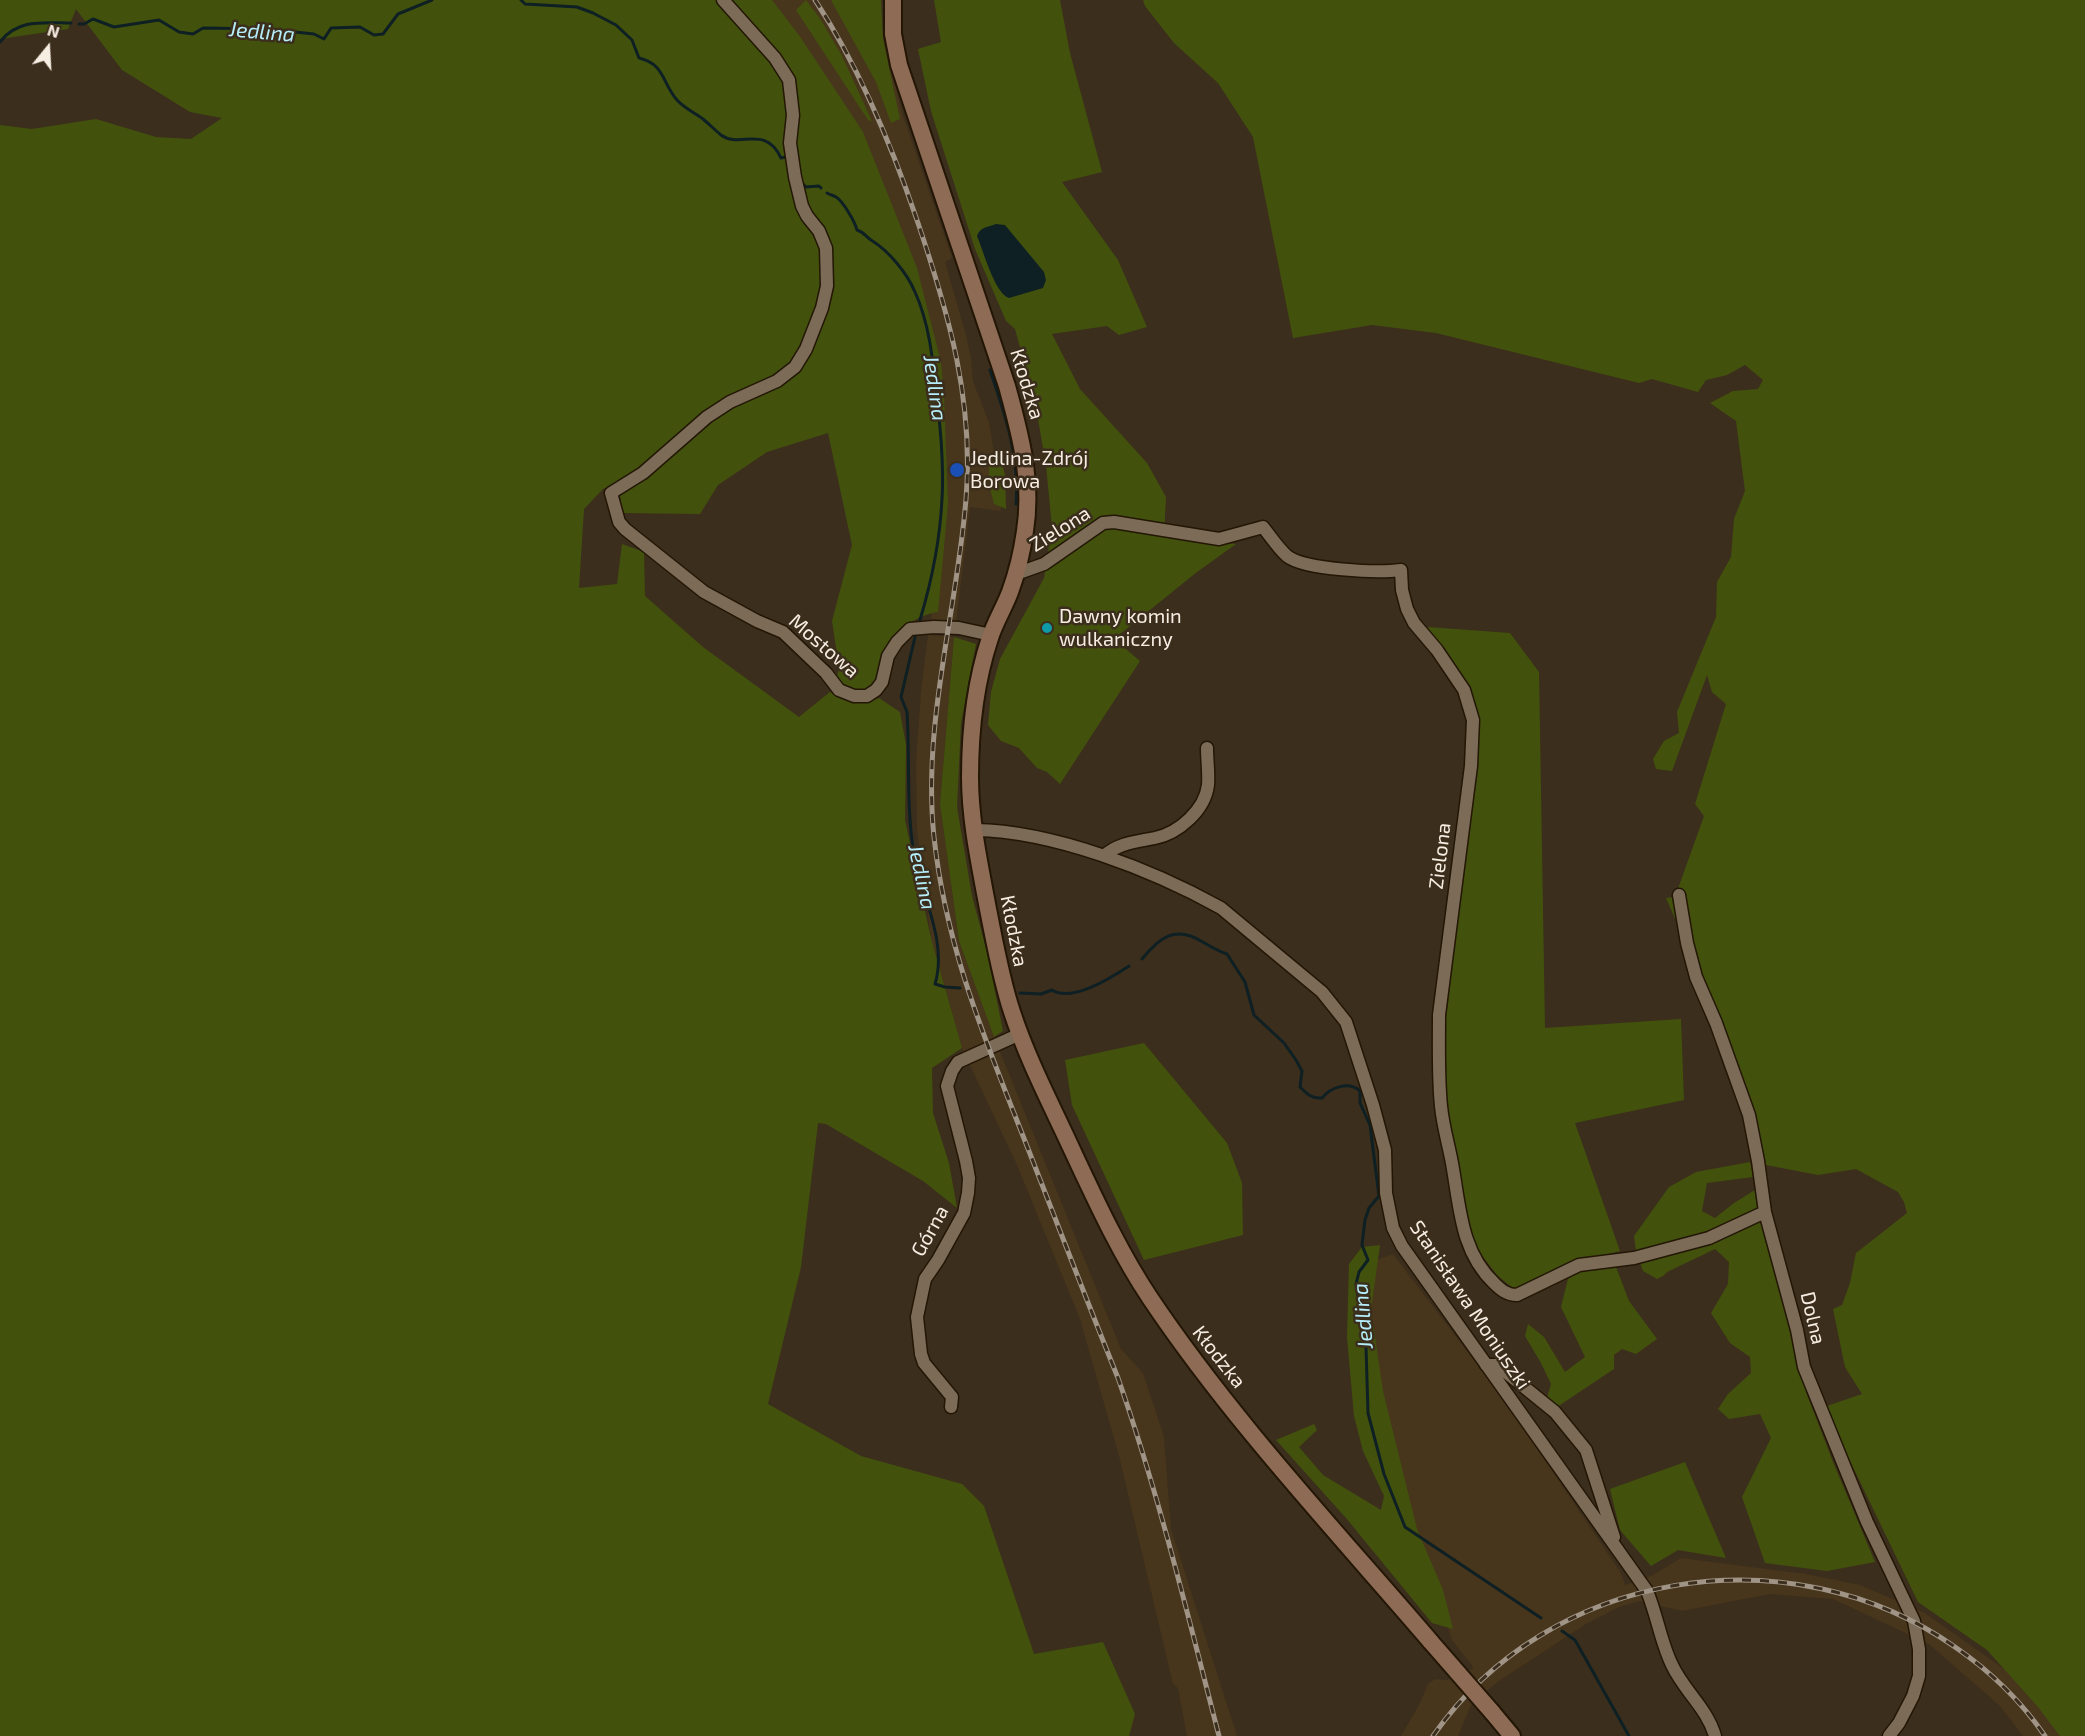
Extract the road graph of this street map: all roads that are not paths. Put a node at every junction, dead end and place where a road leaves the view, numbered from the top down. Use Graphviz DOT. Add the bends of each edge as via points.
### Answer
graph roads {
  1 [pos="723,0"];
  2 [pos="893,0"];
  3 [pos="1016,574"];
  4 [pos="991,635"];
  5 [pos="1207,748"];
  6 [pos="975,830"];
  7 [pos="1104,856"];
  8 [pos="1679,894"];
  9 [pos="1020,1035"];
  10 [pos="1765,1212"];
  11 [pos="1486,1365"];
  12 [pos="951,1407"];
  13 [pos="1618,1550"];
  14 [pos="1717,1735"];
  15 [pos="1512,1736"];
  16 [pos="1888,1736"];
  1 -- 4 [label="street, Mostowa" via="775,58 789,80 793,99 793,170 802,206 826,248 827,286 806,349 795,367 777,381 707,417 643,473 611,493 619,522 704,592 783,632 838,690 854,696 867,696 876,690 888,656 910,629 959,628"];
  2 -- 3 [label="main road, Kłodzka" via="893,34 903,81 1019,428 1028,476 1026,528"];
  3 -- 4 [label="main road, Kłodzka"];
  3 -- 10 [label="street, Zielona" via="1044,564 1103,522 1219,539 1263,527 1289,557 1304,563 1368,572 1401,570 1407,609 1464,690 1473,720 1471,766 1438,1015 1441,1108 1470,1250 1497,1287 1517,1295 1579,1266 1635,1262 1709,1238"];
  4 -- 6 [label="main road, Kłodzka" via="971,730"];
  5 -- 7 [label="street" via="1205,796 1184,824 1163,836 1113,847"];
  6 -- 7 [label="street, Stanisława Moniuszki" via="1010,833"];
  6 -- 9 [label="main road, Kłodzka" via="1000,971"];
  7 -- 11 [label="street, Stanisława Moniuszki" via="1221,908 1335,1007 1346,1022 1385,1150 1386,1193 1393,1228"];
  8 -- 10 [label="street, Dolna" via="1696,977 1749,1115"];
  9 -- 12 [label="street, Górna" via="958,1062 947,1086 966,1161 968,1193 964,1213 925,1280 918,1317 924,1363 952,1397"];
  9 -- 15 [label="main road, Kłodzka, bridge" via="1118,1245 1182,1344 1245,1424"];
  10 -- 16 [label="street, Dolna" via="1804,1367 1867,1522 1914,1621 1919,1676 1913,1696"];
  11 -- 13 [label="street, Stanisława Moniuszki"];
  11 -- 13 [label="street" via="1497,1365 1555,1412 1586,1450"];
  13 -- 14 [label="street, Stanisława Moniuszki" via="1647,1591 1671,1665"];
}
